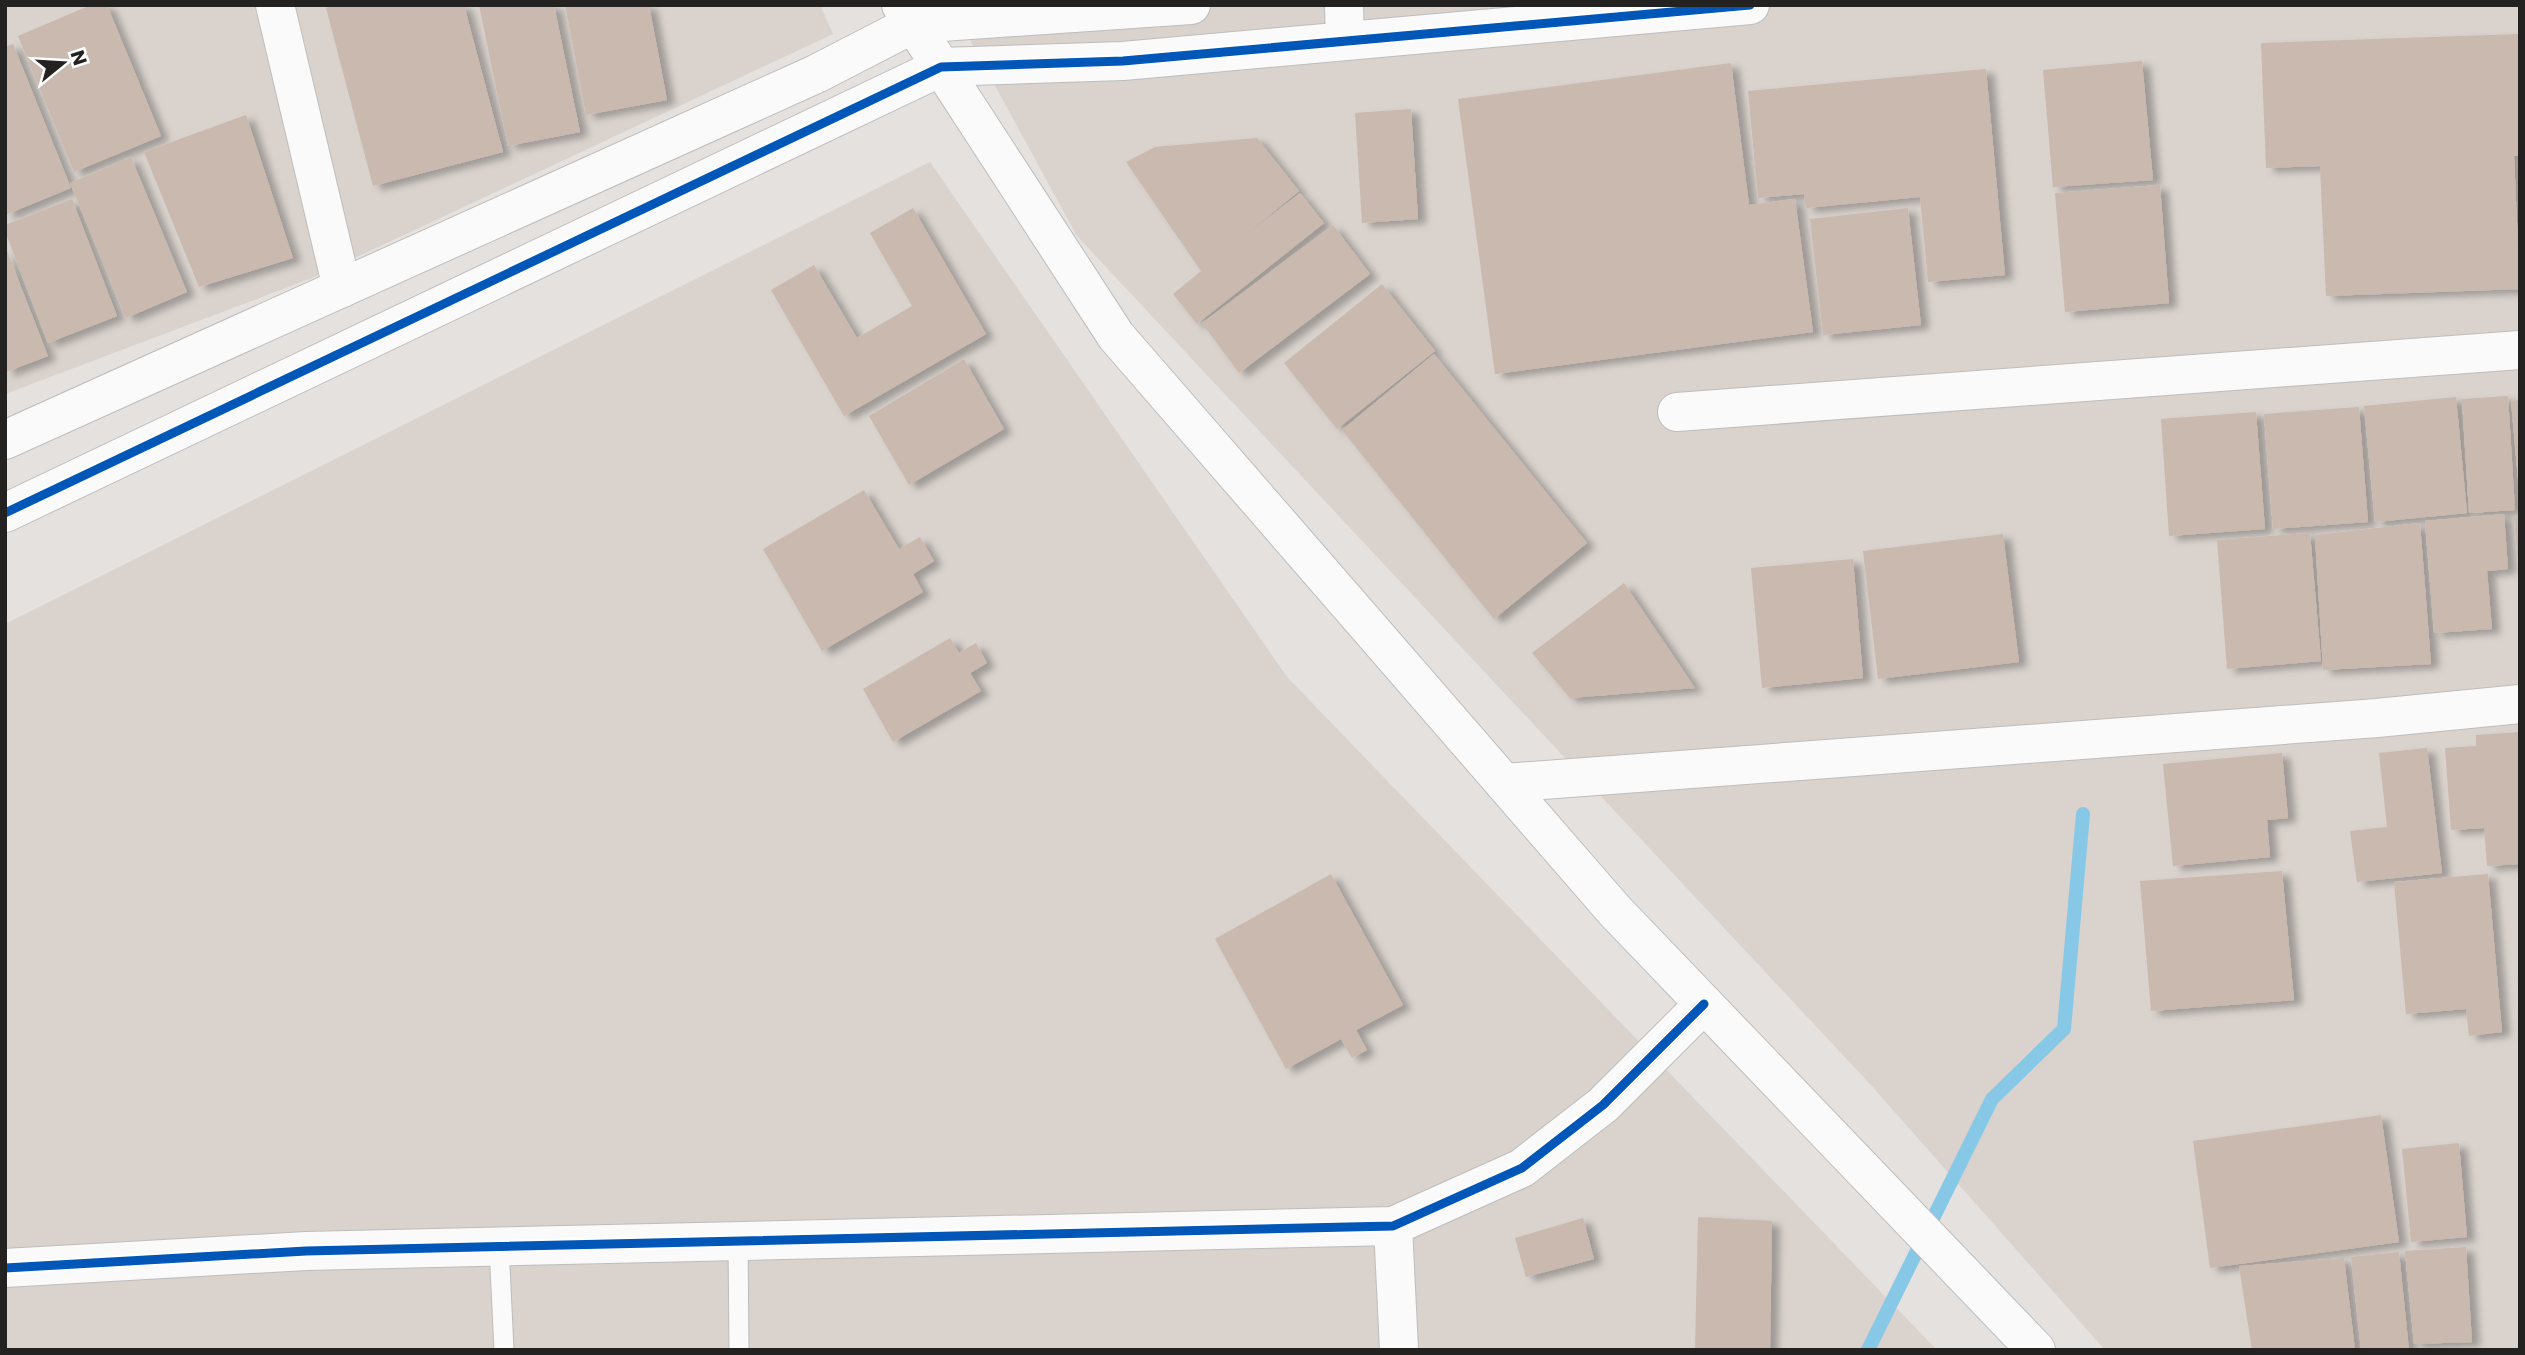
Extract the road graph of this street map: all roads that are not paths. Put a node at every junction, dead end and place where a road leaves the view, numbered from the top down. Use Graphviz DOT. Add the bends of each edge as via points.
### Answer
graph roads {
  1 [pos="275,5"];
  2 [pos="1191,5"];
  3 [pos="1751,5"];
  4 [pos="907,15"];
  5 [pos="1345,23"];
  6 [pos="941,67"];
  7 [pos="342,288"];
  8 [pos="2520,350"];
  9 [pos="1677,412"];
  10 [pos="5,440"];
  11 [pos="5,513"];
  12 [pos="2520,704"];
  13 [pos="1504,783"];
  14 [pos="1704,1004"];
  15 [pos="1393,1226"];
  16 [pos="738,1241"];
  17 [pos="499,1246"];
  18 [pos="5,1268"];
  19 [pos="2031,1345"];
  20 [pos="504,1350"];
  21 [pos="739,1350"];
  22 [pos="1398,1350"];
  1 -- 7 [label="street"];
  2 -- 4 [label="street"];
  3 -- 5 [label="street"];
  4 -- 6 [label="street"];
  4 -- 7 [label="street" via="816,74"];
  5 -- 6 [label="street" via="1123,61"];
  6 -- 11 [label="street"];
  6 -- 13 [label="street" via="1116,336"];
  7 -- 10 [label="street"];
  8 -- 9 [label="street"];
  12 -- 13 [label="street"];
  13 -- 14 [label="street" via="1615,911"];
  14 -- 15 [label="street" via="1603,1105 1522,1168"];
  14 -- 19 [label="street"];
  15 -- 16 [label="street"];
  15 -- 22 [label="street"];
  16 -- 17 [label="street"];
  16 -- 21 [label="lane"];
  17 -- 18 [label="street" via="306,1251"];
  17 -- 20 [label="lane"];
}
